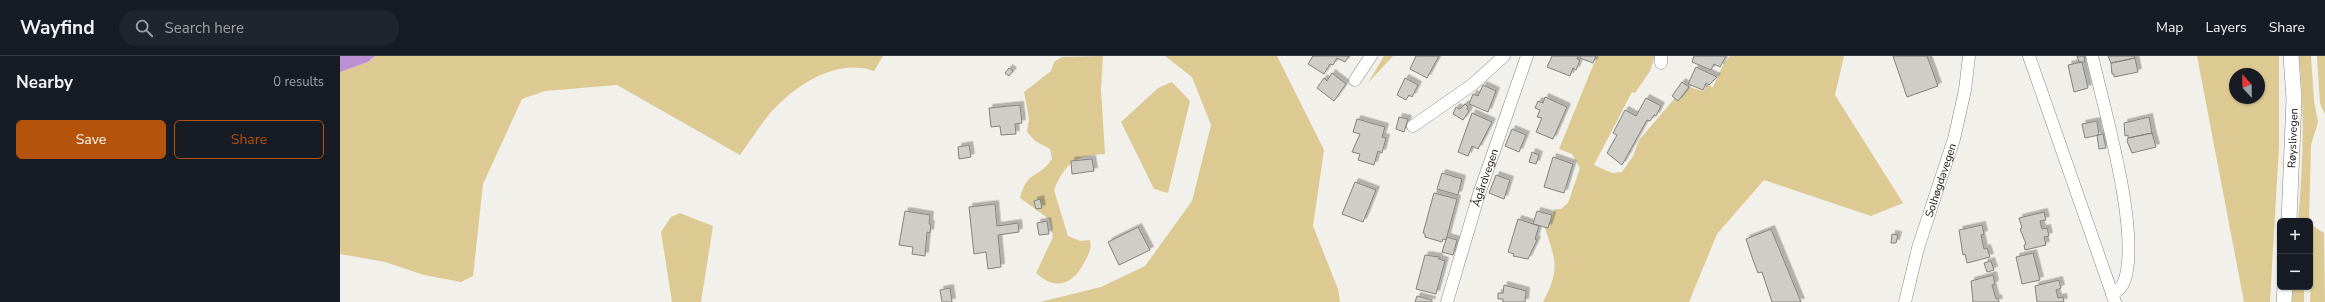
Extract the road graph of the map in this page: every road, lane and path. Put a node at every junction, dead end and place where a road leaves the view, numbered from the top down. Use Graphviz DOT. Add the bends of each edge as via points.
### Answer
graph roads {
  1 [pos="1371,56"];
  2 [pos="1504,56"];
  3 [pos="1527,56"];
  4 [pos="1969,56"];
  5 [pos="2029,56"];
  6 [pos="2092,56"];
  7 [pos="2291,56"];
  8 [pos="1355,80"];
  9 [pos="1413,126"];
  10 [pos="2289,218"];
  11 [pos="2285,290"];
  12 [pos="2113,298"];
  13 [pos="1448,302"];
  14 [pos="1905,302"];
  15 [pos="2284,302"];
  1 -- 8 [label="street"];
  2 -- 9 [label="street" via="1472,85"];
  3 -- 13 [label="street, Ågårdvegen" via="1479,194"];
  4 -- 14 [label="street, Solhøgdavegen" via="1965,90 1954,139 1918,248"];
  5 -- 12 [label="street"];
  6 -- 12 [label="street" via="2117,167 2128,231 2125,279"];
  7 -- 10 [label="street, Røyslivegen" via="2293,122"];
  11 -- 15 [label="street"];
}
